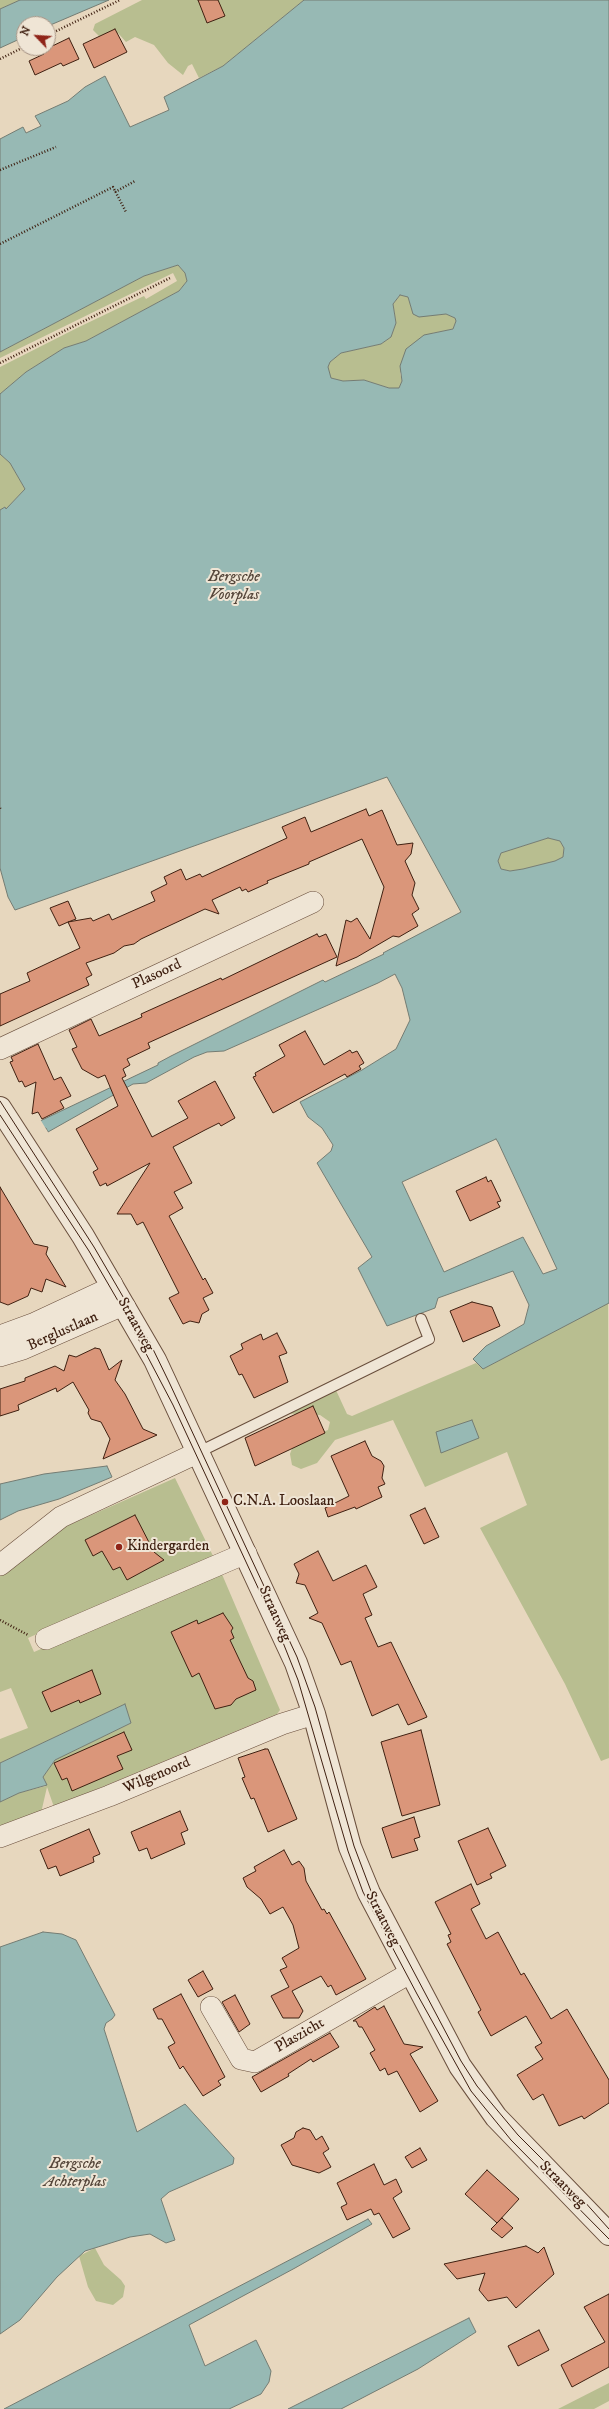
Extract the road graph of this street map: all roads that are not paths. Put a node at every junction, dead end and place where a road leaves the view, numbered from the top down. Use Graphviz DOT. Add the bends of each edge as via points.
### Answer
graph roads {
  1 [pos="313,902"];
  2 [pos="0,1049"];
  3 [pos="11,1125"];
  4 [pos="112,1284"];
  5 [pos="125,1307"];
  6 [pos="421,1319"];
  7 [pos="0,1336"];
  8 [pos="0,1356"];
  9 [pos="199,1452"];
  10 [pos="246,1553"];
  11 [pos="0,1565"];
  12 [pos="46,1639"];
  13 [pos="314,1714"];
  14 [pos="0,1837"];
  15 [pos="410,1973"];
  16 [pos="211,2007"];
  17 [pos="609,2234"];
  1 -- 2 [label="street, Plasoord"];
  3 -- 4 [label="street, Straatweg"];
  4 -- 5 [label="street, Straatweg"];
  4 -- 7 [label="street, Berglustlaan" via="110,1288 35,1323"];
  5 -- 8 [label="street, Berglustlaan" via="121,1306 23,1349"];
  5 -- 9 [label="street, Straatweg" via="155,1360"];
  6 -- 9 [label="lane" via="429,1339"];
  9 -- 10 [label="street, Straatweg"];
  9 -- 11 [label="street" via="62,1517"];
  10 -- 12 [label="street"];
  10 -- 13 [label="street, Straatweg" via="296,1663"];
  13 -- 14 [label="street, Wilgenoord" via="282,1724 109,1796"];
  13 -- 15 [label="street, Straatweg" via="350,1847 369,1893"];
  15 -- 16 [label="street, Plaszicht" via="254,2062 241,2058"];
  15 -- 17 [label="street, Straatweg" via="460,2066 496,2116"];
}
